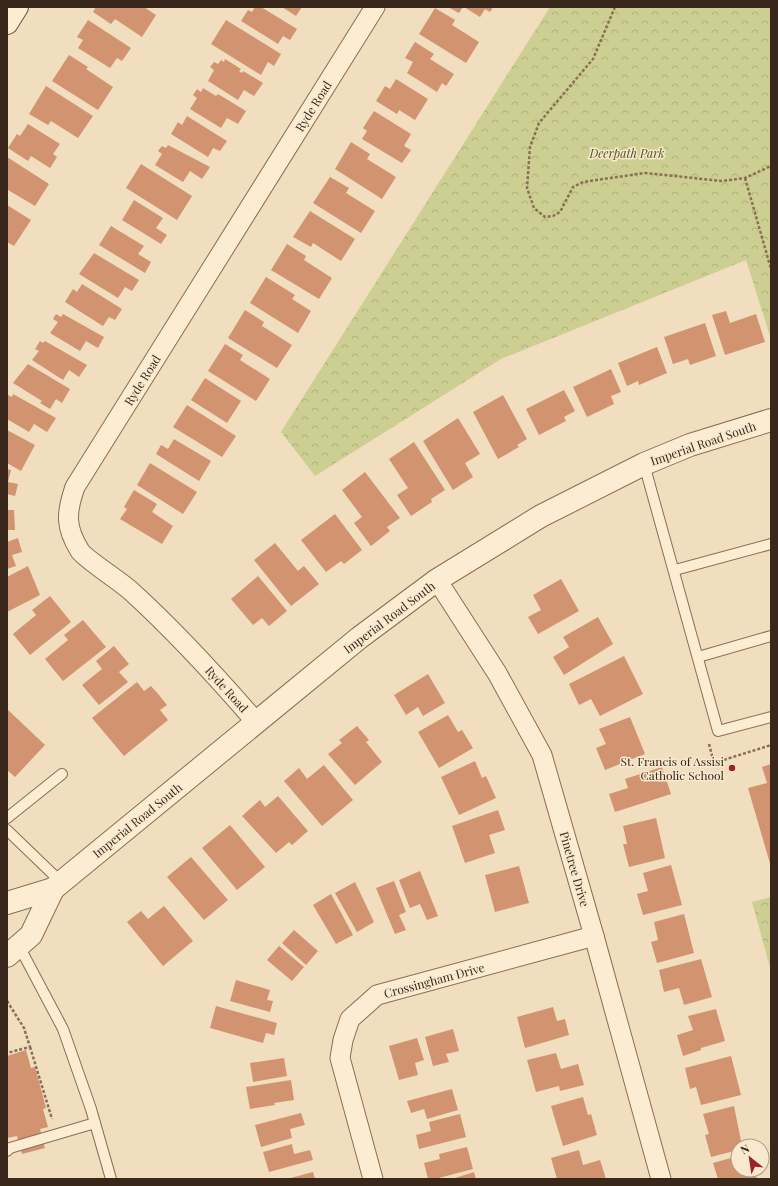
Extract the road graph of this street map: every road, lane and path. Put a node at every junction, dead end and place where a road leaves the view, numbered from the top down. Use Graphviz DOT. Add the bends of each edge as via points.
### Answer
graph roads {
  1 [pos="17,7"];
  2 [pos="375,7"];
  3 [pos="615,7"];
  4 [pos="7,23"];
  5 [pos="771,166"];
  6 [pos="745,178"];
  7 [pos="771,269"];
  8 [pos="771,420"];
  9 [pos="644,464"];
  10 [pos="771,544"];
  11 [pos="675,570"];
  12 [pos="437,580"];
  13 [pos="771,636"];
  14 [pos="698,657"];
  15 [pos="771,717"];
  16 [pos="256,722"];
  17 [pos="62,774"];
  18 [pos="7,818"];
  19 [pos="7,830"];
  20 [pos="57,885"];
  21 [pos="7,903"];
  22 [pos="594,936"];
  23 [pos="13,951"];
  24 [pos="7,1001"];
  25 [pos="30,1046"];
  26 [pos="7,1053"];
  27 [pos="53,1121"];
  28 [pos="95,1123"];
  29 [pos="7,1151"];
  30 [pos="111,1179"];
  31 [pos="373,1179"];
  32 [pos="661,1179"];
  1 -- 4 [label="street"];
  2 -- 16 [label="street, Ryde Road" via="75,487 68,509 70,532 81,553 122,583 161,618"];
  3 -- 6 [label="path" via="594,59 539,123 530,147 528,168 527,188 534,208 545,217 553,216 560,212 572,187 583,182 645,174 716,180"];
  5 -- 6 [label="path"];
  6 -- 7 [label="path"];
  8 -- 9 [label="street, Imperial Road South" via="690,445"];
  9 -- 11 [label="lane"];
  9 -- 12 [label="street, Imperial Road South" via="541,516"];
  10 -- 11 [label="lane"];
  11 -- 14 [label="lane"];
  12 -- 16 [label="street, Imperial Road South" via="359,638"];
  12 -- 22 [label="street, Pinetree Drive" via="497,673 542,755"];
  13 -- 14 [label="lane"];
  14 -- 15 [label="lane" via="718,731"];
  16 -- 20 [label="street, Imperial Road South"];
  17 -- 18 [label="lane"];
  19 -- 20 [label="lane"];
  20 -- 21 [label="street, Imperial Road South"];
  20 -- 23 [label="street, Imperial Road South" via="31,936"];
  22 -- 31 [label="street, Crossingham Drive" via="377,995 350,1019 340,1058"];
  22 -- 32 [label="street, Pinetree Drive"];
  23 -- 28 [label="lane" via="63,1028"];
  24 -- 25 [label="path" via="24,1028"];
  25 -- 26 [label="path"];
  25 -- 27 [label="path"];
  28 -- 29 [label="lane"];
  28 -- 30 [label="lane"];
}
